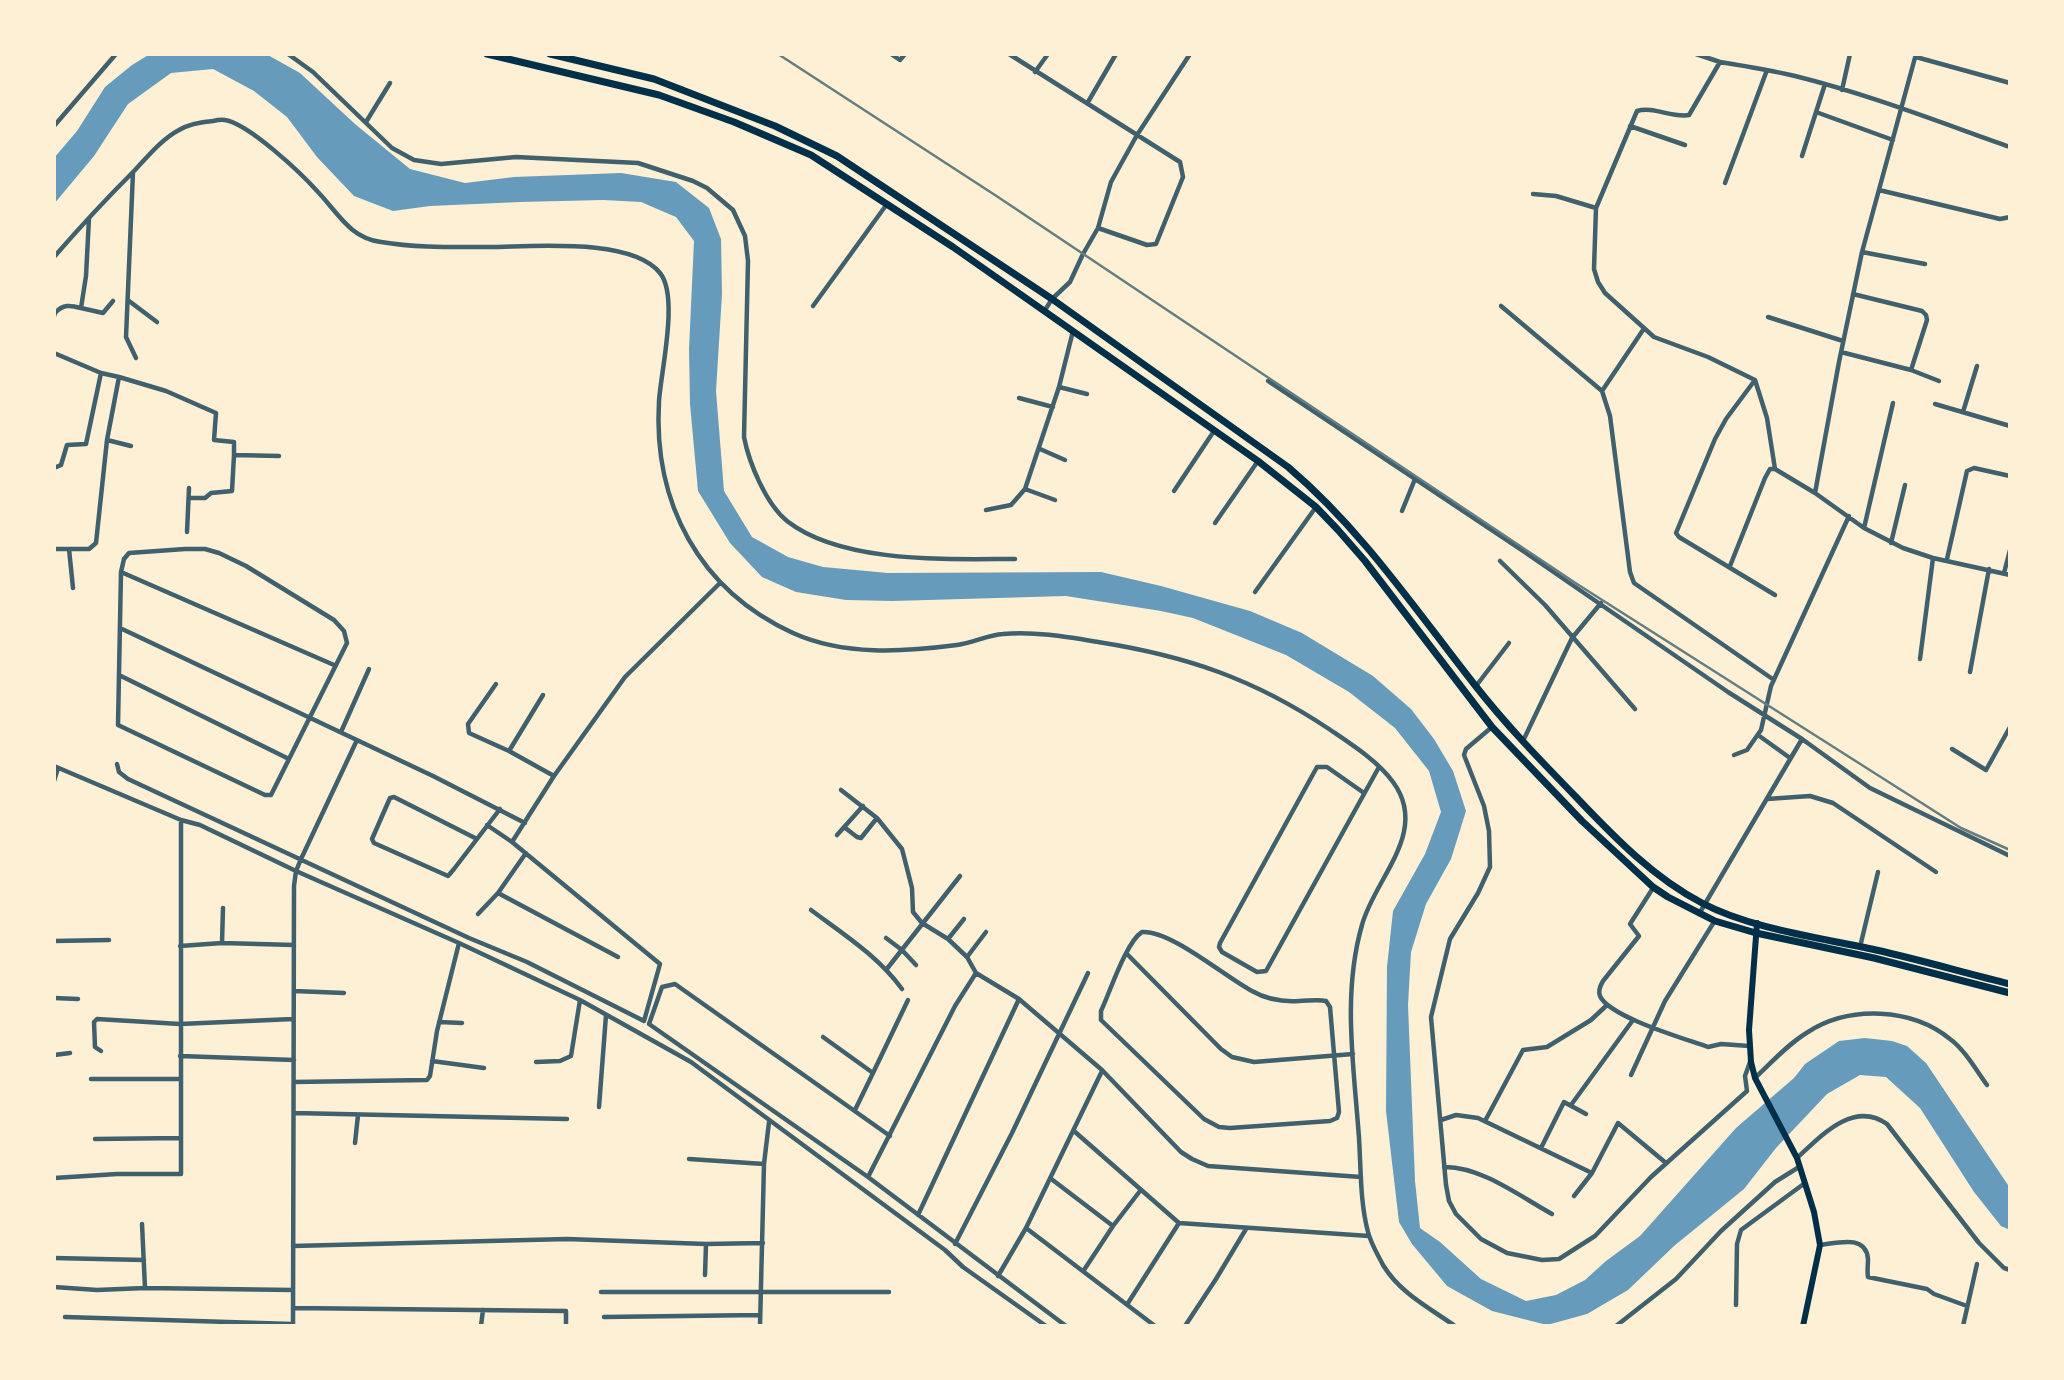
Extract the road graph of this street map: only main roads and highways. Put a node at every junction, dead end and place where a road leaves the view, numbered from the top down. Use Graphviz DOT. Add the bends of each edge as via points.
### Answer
graph roads {
  1 [pos="487,54"];
  2 [pos="550,54"];
  3 [pos="1581,803"];
  4 [pos="1573,812"];
  5 [pos="1757,923"];
  6 [pos="1756,933"];
  7 [pos="2010,984"];
  8 [pos="2010,993"];
  9 [pos="1802,1326"];
  1 -- 4 [label="highway" via="659,95 811,156 1045,310 1258,461 1315,507 1365,561 1492,727"];
  2 -- 3 [label="highway" via="654,79 803,138 846,161 1052,299 1277,459 1313,489 1382,563 1476,687"];
  3 -- 4 [label="highway"];
  3 -- 5 [label="highway" via="1660,877 1704,904"];
  4 -- 6 [label="highway" via="1653,887 1699,914"];
  5 -- 6 [label="main road"];
  5 -- 7 [label="highway"];
  6 -- 8 [label="highway"];
  6 -- 9 [label="main road" via="1751,1062 1797,1158 1820,1245"];
}
